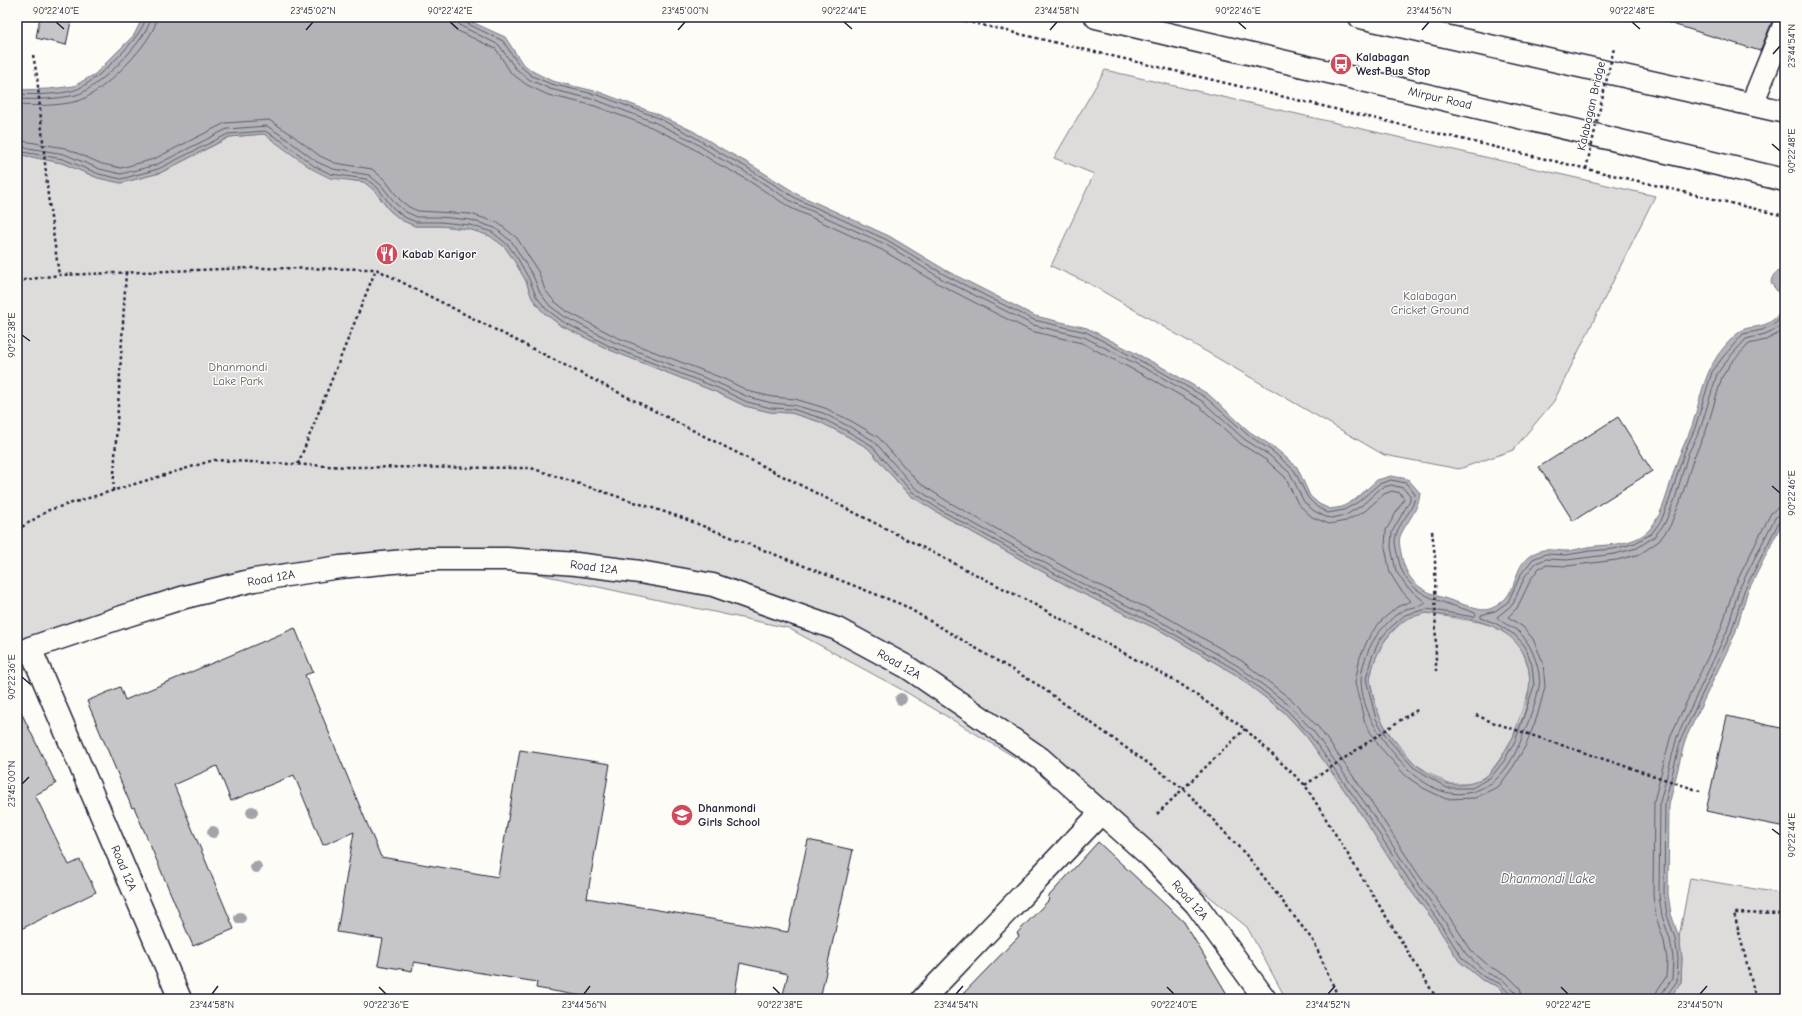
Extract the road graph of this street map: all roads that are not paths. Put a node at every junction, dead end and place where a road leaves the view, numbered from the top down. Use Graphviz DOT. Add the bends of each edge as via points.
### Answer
graph roads {
  1 [pos="1096,17"];
  2 [pos="1360,17"];
  3 [pos="1785,23"];
  4 [pos="1752,104"];
  5 [pos="1785,112"];
  6 [pos="1785,180"];
  7 [pos="23,651"];
  8 [pos="1102,812"];
  9 [pos="180,999"];
  10 [pos="923,999"];
  11 [pos="1265,999"];
  1 -- 6 [label="main road, Mirpur Road"];
  2 -- 4 [label="main road"];
  3 -- 4 [label="main road"];
  4 -- 5 [label="main road"];
  7 -- 8 [label="main road, Road 12A" via="185,598 254,580 340,567 426,559 507,558 640,572 713,585 837,629 907,667 972,711 1040,758"];
  7 -- 9 [label="main road, Road 12A"];
  8 -- 10 [label="main road"];
  8 -- 11 [label="main road, Road 12A" via="1151,857 1196,904"];
}
